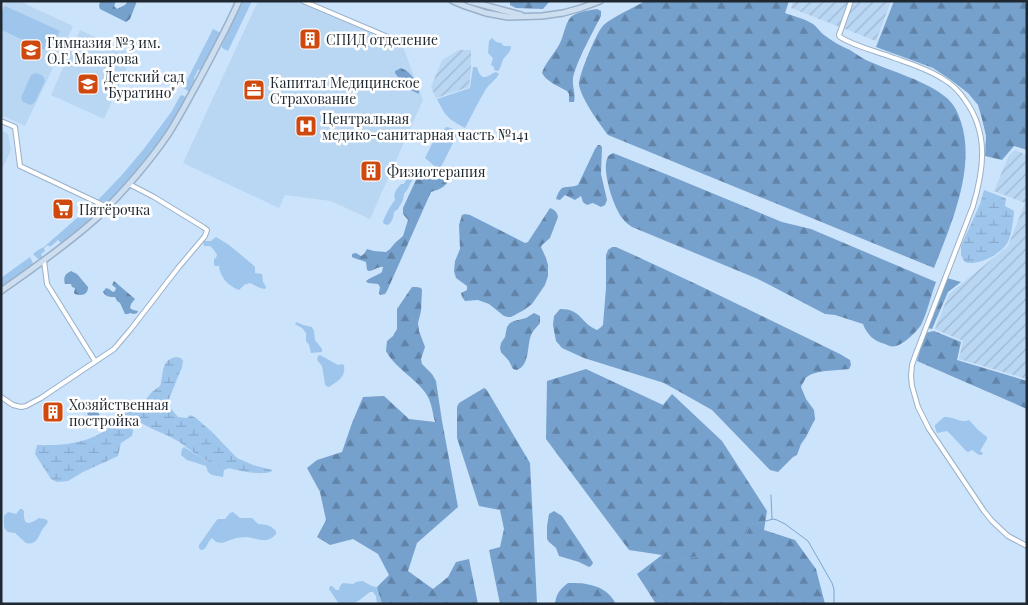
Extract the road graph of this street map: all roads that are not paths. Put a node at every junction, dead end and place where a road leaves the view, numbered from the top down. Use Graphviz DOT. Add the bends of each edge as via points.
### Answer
graph roads {
  1 [pos="239,1"];
  2 [pos="303,1"];
  3 [pos="453,1"];
  4 [pos="600,1"];
  5 [pos="851,1"];
  6 [pos="467,3"];
  7 [pos="402,43"];
  8 [pos="1,121"];
  9 [pos="129,184"];
  10 [pos="107,207"];
  11 [pos="44,261"];
  12 [pos="1,291"];
  13 [pos="95,361"];
  14 [pos="1,397"];
  15 [pos="1027,546"];
  1 -- 9 [label="main road" via="169,134"];
  2 -- 7 [label="street"];
  3 -- 6 [label="main road"];
  4 -- 6 [label="main road" via="563,13 508,17 486,13"];
  5 -- 15 [label="street" via="840,37 935,74 960,93 977,119 983,155 976,195 922,335 911,376 922,417 962,479 992,521 1008,536"];
  8 -- 10 [label="street" via="15,127 20,166"];
  9 -- 10 [label="main road"];
  9 -- 13 [label="street" via="207,232 120,343"];
  10 -- 11 [label="main road"];
  11 -- 12 [label="main road"];
  11 -- 13 [label="street" via="47,284"];
  13 -- 14 [label="street" via="26,406 13,405"];
}
